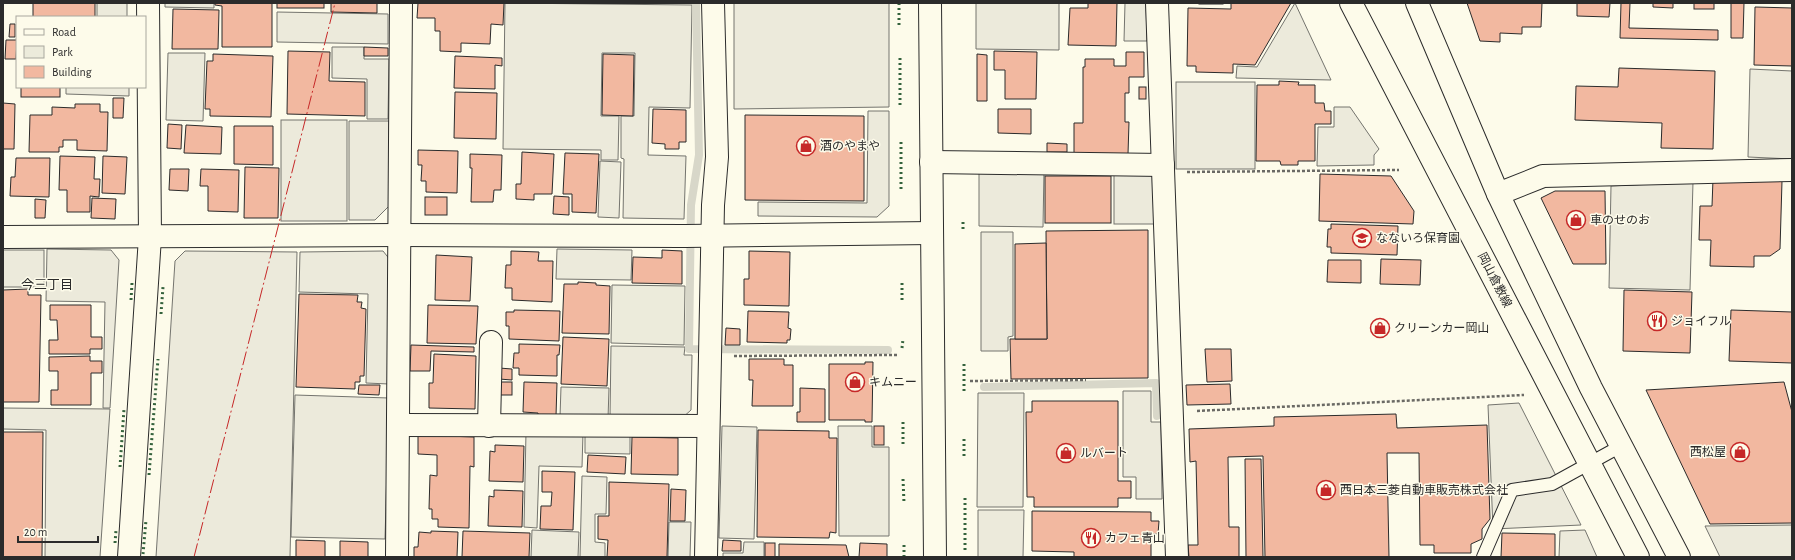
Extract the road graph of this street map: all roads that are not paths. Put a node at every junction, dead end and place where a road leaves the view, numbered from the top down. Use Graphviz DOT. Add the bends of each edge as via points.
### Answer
graph roads {
  1 [pos="148,3"];
  2 [pos="401,3"];
  3 [pos="714,3"];
  4 [pos="930,3"];
  5 [pos="1157,3"];
  6 [pos="1351,3"];
  7 [pos="1417,3"];
  8 [pos="931,162"];
  9 [pos="1163,168"];
  10 [pos="1792,170"];
  11 [pos="1498,194"];
  12 [pos="932,233"];
  13 [pos="400,235"];
  14 [pos="699,236"];
  15 [pos="3,237"];
  16 [pos="150,237"];
  17 [pos="491,342"];
  18 [pos="398,426"];
  19 [pos="489,426"];
  20 [pos="708,426"];
  21 [pos="1621,446"];
  22 [pos="1590,463"];
  23 [pos="129,557"];
  24 [pos="397,557"];
  25 [pos="706,557"];
  26 [pos="935,557"];
  27 [pos="1177,557"];
  28 [pos="1483,557"];
  29 [pos="1638,557"];
  30 [pos="1679,557"];
  1 -- 16 [label="street"];
  2 -- 13 [label="street"];
  3 -- 14 [label="street" via="717,158 713,205"];
  4 -- 8 [label="street"];
  5 -- 9 [label="street"];
  6 -- 22 [label="street, 岡山倉敷線"];
  7 -- 11 [label="street"];
  8 -- 9 [label="street"];
  8 -- 12 [label="street"];
  9 -- 27 [label="street"];
  10 -- 11 [label="street" via="1543,176"];
  11 -- 21 [label="street"];
  12 -- 14 [label="street"];
  12 -- 26 [label="street"];
  13 -- 14 [label="street"];
  13 -- 16 [label="street"];
  13 -- 18 [label="street"];
  14 -- 20 [label="street" via="710,351"];
  15 -- 16 [label="street"];
  16 -- 23 [label="street"];
  17 -- 19 [label="street"];
  18 -- 19 [label="street"];
  18 -- 24 [label="street"];
  19 -- 20 [label="street"];
  20 -- 25 [label="street"];
  21 -- 22 [label="lane"];
  21 -- 30 [label="street"];
  22 -- 28 [label="lane" via="1552,484 1512,490"];
  22 -- 29 [label="street, 岡山倉敷線"];
}
